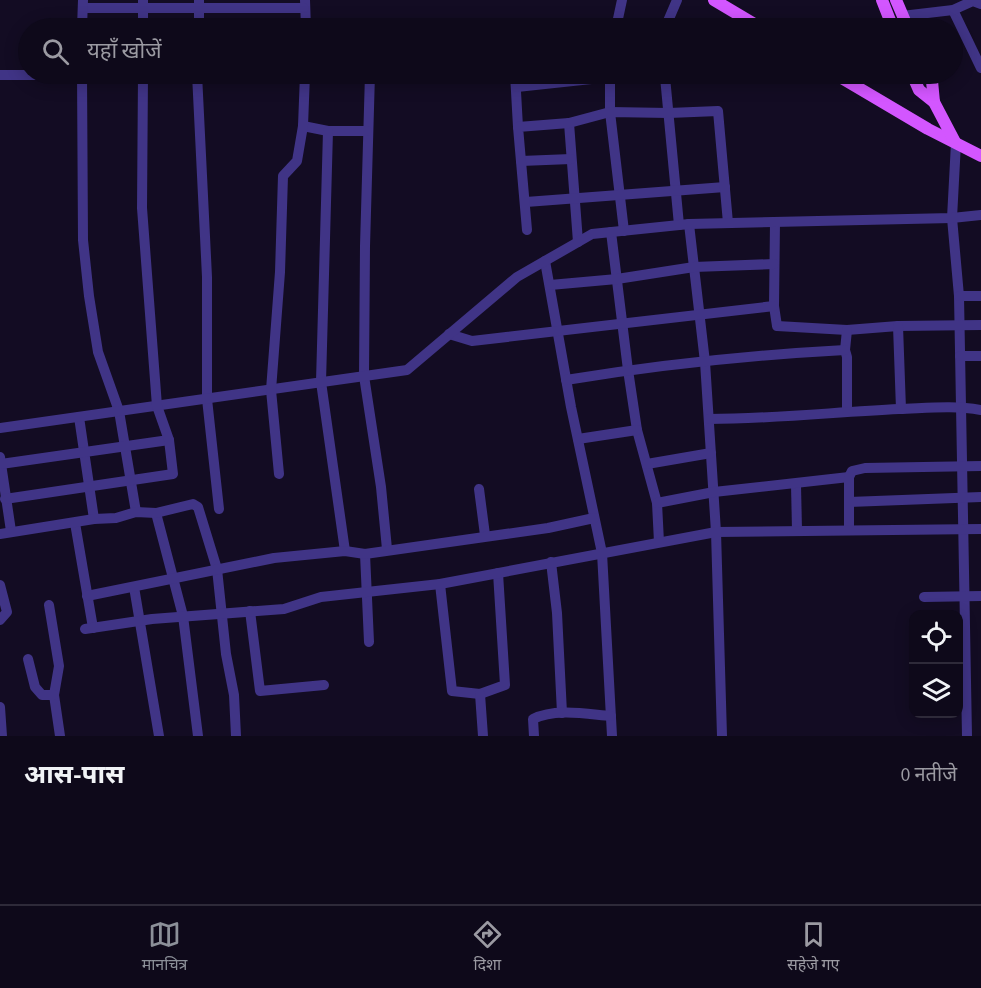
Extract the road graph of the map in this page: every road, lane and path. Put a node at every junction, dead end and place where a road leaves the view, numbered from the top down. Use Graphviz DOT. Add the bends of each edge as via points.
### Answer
graph roads {
  1 [pos="622,0"];
  2 [pos="677,0"];
  3 [pos="714,0"];
  4 [pos="882,0"];
  5 [pos="896,0"];
  6 [pos="83,4"];
  7 [pos="305,4"];
  8 [pos="981,4"];
  9 [pos="143,5"];
  10 [pos="199,5"];
  11 [pos="953,10"];
  12 [pos="902,16"];
  13 [pos="618,18"];
  14 [pos="670,18"];
  15 [pos="744,18"];
  16 [pos="889,18"];
  17 [pos="957,18"];
  18 [pos="963,31"];
  19 [pos="981,68"];
  20 [pos="0,75"];
  21 [pos="18,75"];
  22 [pos="81,84"];
  23 [pos="143,84"];
  24 [pos="197,84"];
  25 [pos="305,84"];
  26 [pos="369,84"];
  27 [pos="517,84"];
  28 [pos="540,84"];
  29 [pos="610,84"];
  30 [pos="666,84"];
  31 [pos="853,84"];
  32 [pos="916,84"];
  33 [pos="931,84"];
  34 [pos="517,87"];
  35 [pos="934,102"];
  36 [pos="610,112"];
  37 [pos="669,113"];
  38 [pos="569,123"];
  39 [pos="303,126"];
  40 [pos="518,127"];
  41 [pos="328,131"];
  42 [pos="367,131"];
  43 [pos="956,143"];
  44 [pos="981,156"];
  45 [pos="571,159"];
  46 [pos="521,161"];
  47 [pos="725,187"];
  48 [pos="677,191"];
  49 [pos="620,194"];
  50 [pos="574,199"];
  51 [pos="526,202"];
  52 [pos="981,215"];
  53 [pos="952,218"];
  54 [pos="775,222"];
  55 [pos="728,223"];
  56 [pos="684,225"];
  57 [pos="527,230"];
  58 [pos="624,231"];
  59 [pos="611,232"];
  60 [pos="578,242"];
  61 [pos="545,261"];
  62 [pos="774,264"];
  63 [pos="694,267"];
  64 [pos="617,279"];
  65 [pos="550,285"];
  66 [pos="958,296"];
  67 [pos="981,296"];
  68 [pos="774,306"];
  69 [pos="700,313"];
  70 [pos="621,324"];
  71 [pos="959,325"];
  72 [pos="981,325"];
  73 [pos="898,326"];
  74 [pos="847,330"];
  75 [pos="558,332"];
  76 [pos="449,334"];
  77 [pos="845,350"];
  78 [pos="960,356"];
  79 [pos="981,356"];
  80 [pos="705,362"];
  81 [pos="628,370"];
  82 [pos="364,376"];
  83 [pos="566,380"];
  84 [pos="321,382"];
  85 [pos="271,390"];
  86 [pos="207,399"];
  87 [pos="961,405"];
  88 [pos="157,406"];
  89 [pos="901,409"];
  90 [pos="981,410"];
  91 [pos="119,411"];
  92 [pos="847,411"];
  93 [pos="79,417"];
  94 [pos="709,419"];
  95 [pos="0,428"];
  96 [pos="637,430"];
  97 [pos="578,439"];
  98 [pos="169,440"];
  99 [pos="126,446"];
  100 [pos="84,452"];
  101 [pos="711,453"];
  102 [pos="1,460"];
  103 [pos="647,464"];
  104 [pos="962,466"];
  105 [pos="981,466"];
  106 [pos="279,474"];
  107 [pos="849,477"];
  108 [pos="131,482"];
  109 [pos="796,485"];
  110 [pos="90,488"];
  111 [pos="479,489"];
  112 [pos="714,492"];
  113 [pos="962,497"];
  114 [pos="981,497"];
  115 [pos="5,499"];
  116 [pos="849,502"];
  117 [pos="657,503"];
  118 [pos="219,509"];
  119 [pos="136,512"];
  120 [pos="156,513"];
  121 [pos="594,518"];
  122 [pos="94,519"];
  123 [pos="75,523"];
  124 [pos="963,529"];
  125 [pos="981,529"];
  126 [pos="797,530"];
  127 [pos="849,530"];
  128 [pos="716,532"];
  129 [pos="5,533"];
  130 [pos="484,535"];
  131 [pos="658,542"];
  132 [pos="387,549"];
  133 [pos="345,551"];
  134 [pos="602,553"];
  135 [pos="365,554"];
  136 [pos="551,562"];
  137 [pos="217,569"];
  138 [pos="498,573"];
  139 [pos="174,579"];
  140 [pos="440,584"];
  141 [pos="0,585"];
  142 [pos="134,587"];
  143 [pos="367,592"];
  144 [pos="964,596"];
  145 [pos="981,596"];
  146 [pos="87,597"];
  147 [pos="924,597"];
  148 [pos="49,605"];
  149 [pos="250,611"];
  150 [pos="223,613"];
  151 [pos="183,616"];
  152 [pos="0,620"];
  153 [pos="138,621"];
  154 [pos="369,642"];
  155 [pos="28,659"];
  156 [pos="324,685"];
  157 [pos="480,694"];
  158 [pos="54,695"];
  159 [pos="0,709"];
  160 [pos="562,713"];
  161 [pos="611,716"];
  162 [pos="2,736"];
  163 [pos="60,736"];
  164 [pos="159,736"];
  165 [pos="198,736"];
  166 [pos="236,736"];
  167 [pos="483,736"];
  168 [pos="534,736"];
  169 [pos="612,736"];
  170 [pos="722,736"];
  171 [pos="967,736"];
  1 -- 13 [label="street"];
  2 -- 14 [label="street"];
  3 -- 15 [label="main road"];
  4 -- 16 [label="main road"];
  5 -- 12 [label="main road"];
  6 -- 9 [label="street"];
  7 -- 10 [label="street"];
  8 -- 11 [label="street" via="973,2"];
  9 -- 10 [label="street"];
  11 -- 12 [label="street"];
  11 -- 17 [label="street"];
  18 -- 19 [label="street"];
  20 -- 21 [label="street"];
  22 -- 91 [label="street" via="83,240 89,296 98,352"];
  23 -- 88 [label="street" via="142,208"];
  24 -- 86 [label="street" via="207,277"];
  25 -- 39 [label="street"];
  26 -- 42 [label="street"];
  27 -- 34 [label="street"];
  28 -- 34 [label="street"];
  29 -- 36 [label="street"];
  30 -- 37 [label="street"];
  31 -- 43 [label="main road"];
  32 -- 35 [label="main road"];
  33 -- 35 [label="main road"];
  34 -- 40 [label="street"];
  35 -- 43 [label="main road"];
  36 -- 37 [label="street"];
  36 -- 38 [label="street"];
  36 -- 49 [label="street"];
  37 -- 47 [label="street" via="718,111"];
  37 -- 48 [label="street"];
  38 -- 40 [label="street"];
  38 -- 45 [label="street"];
  39 -- 41 [label="street"];
  39 -- 85 [label="street" via="297,161 283,176"];
  40 -- 46 [label="street"];
  41 -- 42 [label="street"];
  41 -- 84 [label="street"];
  42 -- 82 [label="street"];
  43 -- 44 [label="main road"];
  43 -- 53 [label="street"];
  45 -- 46 [label="street"];
  45 -- 50 [label="street"];
  46 -- 51 [label="street"];
  47 -- 48 [label="street"];
  47 -- 55 [label="street"];
  48 -- 49 [label="street"];
  48 -- 56 [label="street"];
  49 -- 50 [label="street"];
  49 -- 58 [label="street"];
  50 -- 51 [label="street"];
  50 -- 60 [label="street"];
  51 -- 57 [label="street"];
  52 -- 53 [label="street"];
  53 -- 54 [label="street"];
  53 -- 66 [label="street"];
  54 -- 55 [label="street"];
  54 -- 62 [label="street"];
  55 -- 56 [label="street"];
  56 -- 58 [label="street"];
  56 -- 63 [label="street"];
  58 -- 59 [label="street"];
  59 -- 60 [label="street" via="592,234"];
  59 -- 64 [label="street"];
  60 -- 61 [label="street"];
  61 -- 65 [label="street"];
  61 -- 76 [label="street" via="516,277"];
  62 -- 63 [label="street"];
  62 -- 68 [label="street"];
  63 -- 64 [label="street"];
  63 -- 69 [label="street"];
  64 -- 65 [label="street"];
  64 -- 70 [label="street"];
  65 -- 75 [label="street"];
  66 -- 67 [label="street"];
  66 -- 71 [label="street"];
  68 -- 69 [label="street"];
  68 -- 74 [label="street" via="780,328"];
  69 -- 70 [label="street"];
  69 -- 80 [label="street"];
  70 -- 75 [label="street"];
  70 -- 81 [label="street"];
  71 -- 72 [label="street"];
  71 -- 73 [label="street"];
  71 -- 78 [label="street"];
  73 -- 74 [label="street"];
  73 -- 89 [label="street"];
  74 -- 77 [label="street"];
  75 -- 76 [label="street" via="472,341"];
  75 -- 83 [label="street"];
  76 -- 82 [label="street" via="407,370"];
  77 -- 80 [label="street"];
  77 -- 92 [label="street"];
  78 -- 79 [label="street"];
  78 -- 87 [label="street"];
  80 -- 81 [label="street"];
  80 -- 94 [label="street"];
  81 -- 83 [label="street"];
  81 -- 96 [label="street"];
  82 -- 84 [label="street"];
  82 -- 132 [label="street"];
  83 -- 97 [label="street"];
  84 -- 85 [label="street"];
  84 -- 133 [label="street"];
  85 -- 86 [label="street"];
  85 -- 106 [label="street"];
  86 -- 88 [label="street"];
  86 -- 118 [label="street"];
  87 -- 89 [label="street"];
  87 -- 90 [label="street"];
  87 -- 104 [label="street"];
  88 -- 91 [label="street"];
  88 -- 98 [label="street"];
  89 -- 92 [label="street"];
  91 -- 93 [label="street"];
  91 -- 99 [label="street"];
  92 -- 94 [label="street" via="764,419"];
  93 -- 95 [label="street"];
  93 -- 100 [label="street"];
  94 -- 101 [label="street"];
  96 -- 97 [label="street"];
  96 -- 103 [label="street"];
  97 -- 121 [label="street"];
  98 -- 99 [label="street"];
  98 -- 108 [label="street" via="173,474"];
  99 -- 100 [label="street"];
  99 -- 108 [label="street"];
  100 -- 102 [label="street"];
  100 -- 110 [label="street"];
  101 -- 103 [label="street"];
  101 -- 112 [label="street"];
  102 -- 115 [label="street"];
  103 -- 117 [label="street"];
  104 -- 105 [label="street"];
  104 -- 107 [label="street" via="866,468 852,471"];
  104 -- 113 [label="street"];
  107 -- 109 [label="street"];
  107 -- 116 [label="street"];
  108 -- 110 [label="street"];
  108 -- 119 [label="street"];
  109 -- 112 [label="street"];
  109 -- 126 [label="street"];
  110 -- 115 [label="street"];
  110 -- 122 [label="street"];
  111 -- 130 [label="street"];
  112 -- 117 [label="street"];
  112 -- 128 [label="street"];
  113 -- 114 [label="street"];
  113 -- 116 [label="street"];
  113 -- 124 [label="street"];
  115 -- 129 [label="street"];
  116 -- 127 [label="street"];
  117 -- 131 [label="street"];
  119 -- 120 [label="street"];
  119 -- 122 [label="street"];
  120 -- 137 [label="street" via="193,504 198,507"];
  120 -- 139 [label="street"];
  121 -- 130 [label="street"];
  121 -- 134 [label="street"];
  122 -- 123 [label="street"];
  123 -- 129 [label="street"];
  123 -- 146 [label="street"];
  124 -- 125 [label="street"];
  124 -- 127 [label="street"];
  124 -- 144 [label="street"];
  126 -- 127 [label="street"];
  126 -- 128 [label="street"];
  128 -- 131 [label="street"];
  128 -- 170 [label="street"];
  130 -- 132 [label="street"];
  131 -- 134 [label="street"];
  132 -- 135 [label="street"];
  133 -- 135 [label="street"];
  133 -- 137 [label="street"];
  134 -- 136 [label="street"];
  134 -- 161 [label="street"];
  135 -- 143 [label="street"];
  136 -- 138 [label="street"];
  136 -- 160 [label="street"];
  137 -- 139 [label="street"];
  137 -- 150 [label="street"];
  138 -- 140 [label="street"];
  138 -- 157 [label="street" via="505,685"];
  139 -- 142 [label="street"];
  139 -- 151 [label="street"];
  140 -- 143 [label="street"];
  140 -- 157 [label="street" via="452,691"];
  141 -- 152 [label="street" via="7,612"];
  142 -- 146 [label="street"];
  142 -- 153 [label="street"];
  143 -- 149 [label="street" via="321,597 284,609"];
  143 -- 154 [label="street"];
  144 -- 145 [label="street"];
  144 -- 147 [label="street"];
  144 -- 171 [label="street"];
  146 -- 153 [label="street" via="89,628"];
  148 -- 158 [label="street" via="59,666"];
  149 -- 150 [label="street"];
  149 -- 156 [label="street" via="260,691"];
  150 -- 151 [label="street"];
  150 -- 166 [label="street"];
  151 -- 153 [label="street"];
  151 -- 165 [label="street"];
  153 -- 164 [label="street"];
  155 -- 158 [label="street" via="35,687 42,695"];
  157 -- 167 [label="street"];
  158 -- 163 [label="street"];
  159 -- 162 [label="street"];
  160 -- 161 [label="street"];
  160 -- 168 [label="street" via="533,719"];
  161 -- 169 [label="street"];
}
